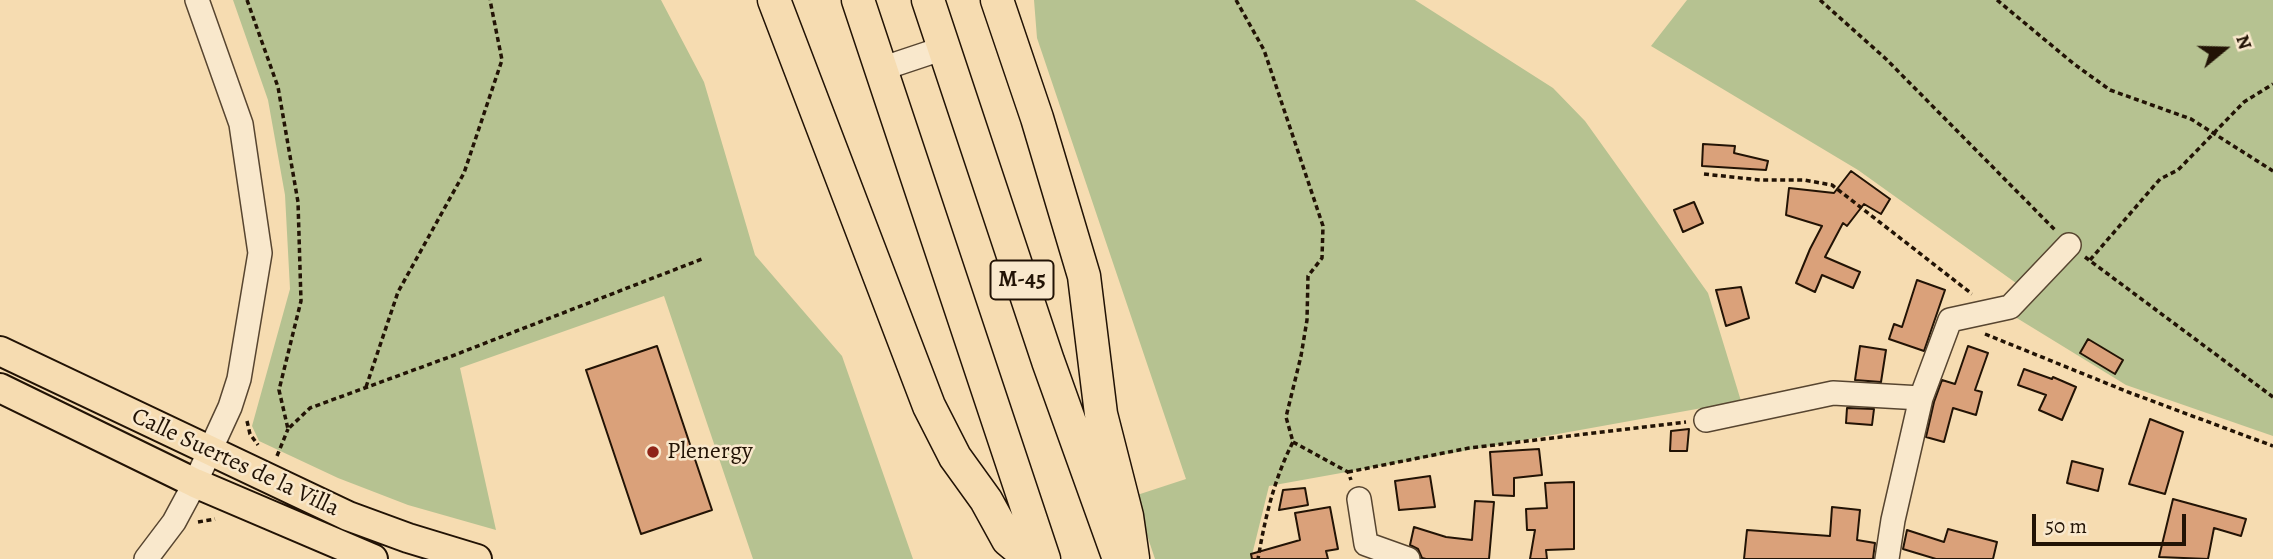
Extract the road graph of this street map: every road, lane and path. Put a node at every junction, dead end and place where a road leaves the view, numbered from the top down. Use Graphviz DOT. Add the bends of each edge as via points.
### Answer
graph roads {
  1 [pos="197,0"];
  2 [pos="247,0"];
  3 [pos="490,0"];
  4 [pos="774,0"];
  5 [pos="787,0"];
  6 [pos="858,0"];
  7 [pos="928,0"];
  8 [pos="997,0"];
  9 [pos="1008,0"];
  10 [pos="1236,0"];
  11 [pos="1820,0"];
  12 [pos="1997,0"];
  13 [pos="944,48"];
  14 [pos="881,69"];
  15 [pos="2273,84"];
  16 [pos="1037,118"];
  17 [pos="2214,135"];
  18 [pos="2273,171"];
  19 [pos="1704,174"];
  20 [pos="862,231"];
  21 [pos="2069,245"];
  22 [pos="702,258"];
  23 [pos="2090,260"];
  24 [pos="1994,311"];
  25 [pos="1950,320"];
  26 [pos="0,351"];
  27 [pos="366,387"];
  28 [pos="0,388"];
  29 [pos="2273,397"];
  30 [pos="1920,398"];
  31 [pos="1706,420"];
  32 [pos="288,429"];
  33 [pos="1293,442"];
  34 [pos="2273,446"];
  35 [pos="211,452"];
  36 [pos="275,462"];
  37 [pos="1348,472"];
  38 [pos="195,483"];
  39 [pos="1359,499"];
  40 [pos="220,519"];
  41 [pos="192,531"];
  42 [pos="146,559"];
  43 [pos="373,559"];
  44 [pos="477,559"];
  45 [pos="1031,559"];
  46 [pos="1044,559"];
  47 [pos="1119,559"];
  48 [pos="1133,559"];
  49 [pos="1258,559"];
  50 [pos="1408,559"];
  51 [pos="1887,559"];
  1 -- 35 [label="street" via="241,124 260,253 239,379"];
  2 -- 32 [label="path" via="278,87 298,202 301,301 279,390"];
  3 -- 27 [label="path" via="502,60 464,173 398,292"];
  4 -- 20 [label="highway"];
  5 -- 20 [label="highway"];
  6 -- 14 [label="highway, M-45"];
  7 -- 13 [label="highway, M-45"];
  8 -- 16 [label="highway"];
  9 -- 16 [label="highway"];
  10 -- 33 [label="path" via="1264,50 1323,226 1322,258 1307,276 1307,320 1286,418"];
  11 -- 21 [label="path" via="1886,59"];
  12 -- 17 [label="path" via="2110,90 2191,119"];
  13 -- 14 [label="street"];
  13 -- 47 [label="highway, M-45"];
  14 -- 46 [label="highway, M-45"];
  15 -- 17 [label="path" via="2245,102"];
  16 -- 48 [label="highway" via="1084,276 1101,414"];
  17 -- 18 [label="path"];
  17 -- 23 [label="path" via="2178,170 2160,179"];
  19 -- 24 [label="path" via="1832,185"];
  20 -- 45 [label="highway" via="929,407 1008,540"];
  21 -- 23 [label="path"];
  21 -- 24 [label="street" via="2010,307"];
  22 -- 27 [label="path"];
  23 -- 29 [label="path"];
  24 -- 25 [label="street"];
  25 -- 30 [label="street"];
  25 -- 34 [label="path"];
  26 -- 35 [label="main road, Calle Suertes de la Villa"];
  27 -- 32 [label="path" via="310,408"];
  28 -- 38 [label="main road, Calle Suertes de la Villa"];
  30 -- 31 [label="street" via="1833,393"];
  30 -- 51 [label="street"];
  31 -- 37 [label="path" via="1469,448"];
  32 -- 36 [label="path"];
  33 -- 37 [label="path"];
  33 -- 49 [label="path" via="1265,517"];
  35 -- 38 [label="street"];
  35 -- 44 [label="main road, Calle Suertes de la Villa" via="348,516"];
  37 -- 39 [label="path"];
  38 -- 42 [label="street"];
  38 -- 43 [label="main road, Calle Suertes de la Villa"];
  39 -- 50 [label="street" via="1366,544"];
  40 -- 41 [label="path" via="198,522"];
}
